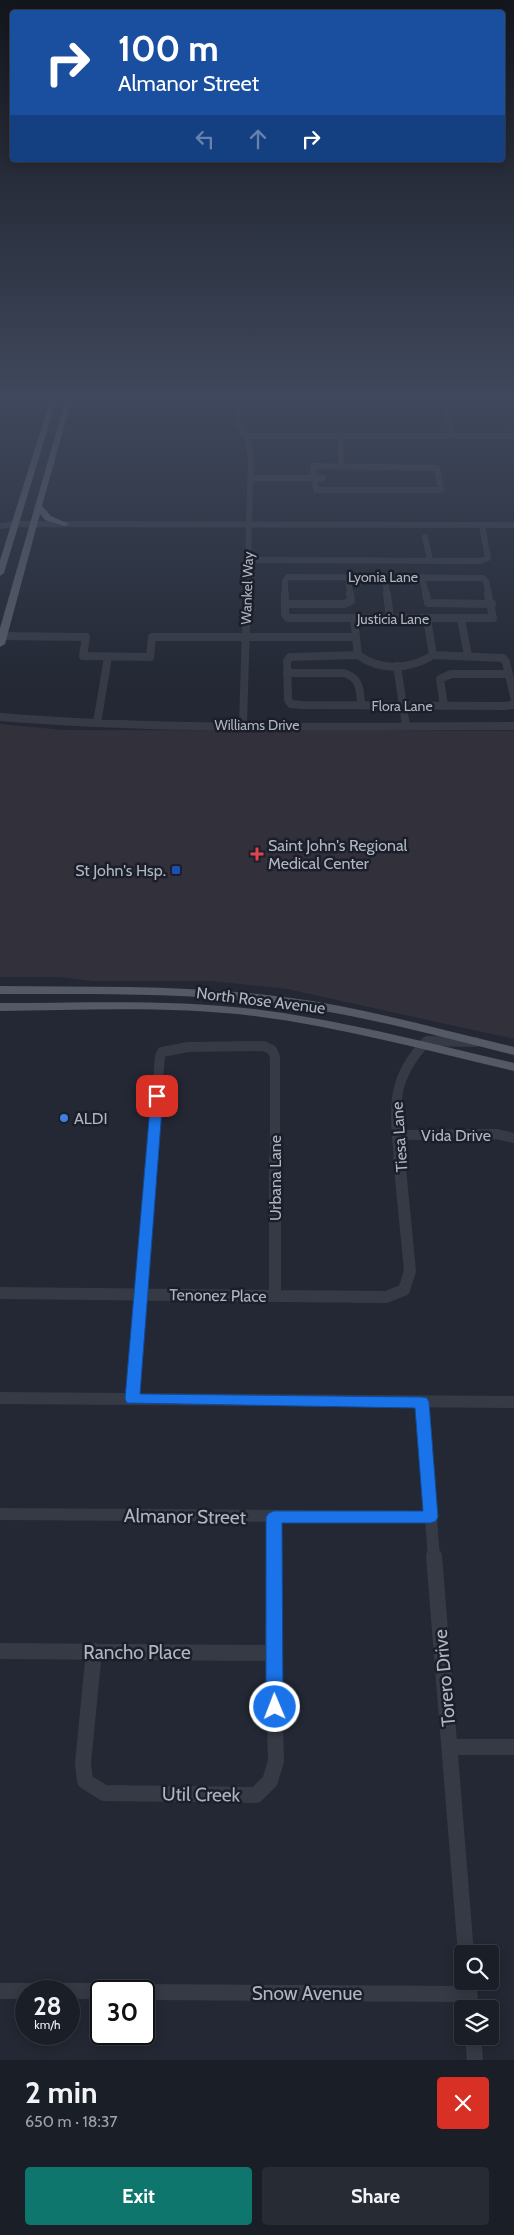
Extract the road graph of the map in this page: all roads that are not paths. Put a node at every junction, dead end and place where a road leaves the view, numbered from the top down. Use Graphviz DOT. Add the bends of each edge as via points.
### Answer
graph roads {
  1 [pos="23,494"];
  2 [pos="41,494"];
  3 [pos="250,494"];
  4 [pos="38,506"];
  5 [pos="0,524"];
  6 [pos="14,524"];
  7 [pos="33,524"];
  8 [pos="65,524"];
  9 [pos="249,524"];
  10 [pos="482,525"];
  11 [pos="514,525"];
  12 [pos="425,537"];
  13 [pos="248,560"];
  14 [pos="430,560"];
  15 [pos="0,574"];
  16 [pos="348,577"];
  17 [pos="385,577"];
  18 [pos="422,577"];
  19 [pos="286,604"];
  20 [pos="492,604"];
  21 [pos="354,619"];
  22 [pos="390,619"];
  23 [pos="427,619"];
  24 [pos="461,619"];
  25 [pos="246,637"];
  26 [pos="356,637"];
  27 [pos="1,640"];
  28 [pos="358,655"];
  29 [pos="433,655"];
  30 [pos="108,656"];
  31 [pos="468,656"];
  32 [pos="397,666"];
  33 [pos="287,672"];
  34 [pos="508,674"];
  35 [pos="514,701"];
  36 [pos="361,706"];
  37 [pos="403,706"];
  38 [pos="444,706"];
  39 [pos="0,717"];
  40 [pos="97,724"];
  41 [pos="242,724"];
  42 [pos="406,726"];
  43 [pos="514,726"];
  44 [pos="0,990"];
  45 [pos="0,1008"];
  46 [pos="476,1042"];
  47 [pos="421,1046"];
  48 [pos="514,1051"];
  49 [pos="514,1067"];
  50 [pos="398,1135"];
  51 [pos="514,1138"];
  52 [pos="404,1290"];
  53 [pos="0,1293"];
  54 [pos="141,1294"];
  55 [pos="275,1296"];
  56 [pos="0,1398"];
  57 [pos="132,1399"];
  58 [pos="422,1402"];
  59 [pos="514,1402"];
  60 [pos="0,1514"];
  61 [pos="274,1517"];
  62 [pos="431,1517"];
  63 [pos="0,1651"];
  64 [pos="94,1651"];
  65 [pos="274,1653"];
  66 [pos="450,1747"];
  67 [pos="514,1747"];
  68 [pos="465,1945"];
  69 [pos="0,1990"];
  70 [pos="90,1991"];
  71 [pos="155,1992"];
  72 [pos="469,1995"];
  73 [pos="474,2045"];
  74 [pos="475,2060"];
  1 -- 6 [label="main road"];
  2 -- 4 [label="main road"];
  3 -- 9 [label="street, Wankel Way"];
  4 -- 7 [label="main road"];
  4 -- 8 [label="main road" via="48,518"];
  5 -- 6 [label="street"];
  6 -- 7 [label="street"];
  6 -- 15 [label="main road"];
  7 -- 8 [label="street"];
  7 -- 27 [label="main road"];
  8 -- 9 [label="street"];
  9 -- 10 [label="street"];
  9 -- 13 [label="street, Wankel Way"];
  10 -- 11 [label="street"];
  10 -- 14 [label="street" via="488,558 480,561"];
  12 -- 14 [label="street"];
  13 -- 14 [label="street"];
  13 -- 25 [label="street, Wankel Way"];
  16 -- 17 [label="street, Lyonia Lane"];
  16 -- 19 [label="street, Lyonia Lane" via="288,577"];
  16 -- 19 [label="street" via="351,600 344,604"];
  17 -- 18 [label="street, Lyonia Lane"];
  17 -- 22 [label="street"];
  18 -- 20 [label="street, Lyonia Lane" via="481,578 486,581"];
  18 -- 20 [label="street" via="428,603"];
  19 -- 21 [label="street, Justicia Lane" via="288,618"];
  20 -- 24 [label="street, Justicia Lane" via="494,618"];
  21 -- 22 [label="street, Justicia Lane"];
  21 -- 26 [label="street"];
  22 -- 23 [label="street, Justicia Lane"];
  23 -- 24 [label="street, Justicia Lane"];
  23 -- 29 [label="street"];
  24 -- 31 [label="street"];
  25 -- 26 [label="street"];
  25 -- 30 [label="street" via="152,637 150,657"];
  25 -- 41 [label="street, Wankel Way"];
  26 -- 28 [label="street"];
  27 -- 30 [label="street" via="86,637 82,656"];
  28 -- 32 [label="street" via="374,663"];
  28 -- 33 [label="street" via="297,656 287,661"];
  29 -- 31 [label="street"];
  29 -- 32 [label="street" via="419,663"];
  30 -- 40 [label="street"];
  31 -- 34 [label="street" via="494,656 504,660"];
  32 -- 37 [label="street"];
  33 -- 36 [label="street" via="352,675 359,683"];
  33 -- 36 [label="street, Flora Lane" via="290,703"];
  34 -- 35 [label="street"];
  34 -- 38 [label="street" via="444,676 440,680"];
  35 -- 38 [label="street, Flora Lane" via="504,706"];
  36 -- 37 [label="street, Flora Lane"];
  37 -- 38 [label="street, Flora Lane"];
  37 -- 42 [label="street"];
  39 -- 40 [label="street, Williams Drive"];
  40 -- 41 [label="street, Williams Drive"];
  41 -- 42 [label="street, Williams Drive"];
  42 -- 43 [label="street, Williams Drive"];
  44 -- 46 [label="main road, North Rose Avenue" via="203,993 283,1001 373,1017"];
  45 -- 47 [label="main road, North Rose Avenue" via="138,1006 232,1011 287,1017"];
  46 -- 47 [label="street" via="431,1040"];
  46 -- 48 [label="main road, North Rose Avenue"];
  47 -- 49 [label="main road, North Rose Avenue"];
  47 -- 50 [label="street, Tiesa Lane" via="398,1085 395,1097"];
  50 -- 51 [label="street, Vida Drive" via="496,1134"];
  50 -- 52 [label="street, Tiesa Lane" via="410,1271"];
  52 -- 55 [label="street, Tenonez Place" via="386,1297"];
  53 -- 54 [label="street, Tenonez Place"];
  54 -- 55 [label="street, Tenonez Place"];
  54 -- 55 [label="street, Urbana Lane" via="160,1056 162,1052 188,1047 264,1046 272,1050 276,1059"];
  54 -- 57 [label="street"];
  56 -- 57 [label="street"];
  57 -- 58 [label="street"];
  58 -- 59 [label="street"];
  58 -- 62 [label="street, Torero Drive"];
  60 -- 61 [label="street, Almanor Street"];
  61 -- 62 [label="street, Almanor Street"];
  61 -- 65 [label="street, Util Creek"];
  62 -- 66 [label="street, Torero Drive"];
  63 -- 64 [label="street, Rancho Place"];
  64 -- 65 [label="street, Rancho Place"];
  64 -- 65 [label="street, Util Creek" via="83,1763 86,1781 104,1793 256,1795 270,1781 276,1761"];
  66 -- 67 [label="street"];
  66 -- 68 [label="street, Torero Drive"];
  69 -- 70 [label="street"];
  71 -- 72 [label="street, Snow Avenue"];
  73 -- 74 [label="street"];
}
